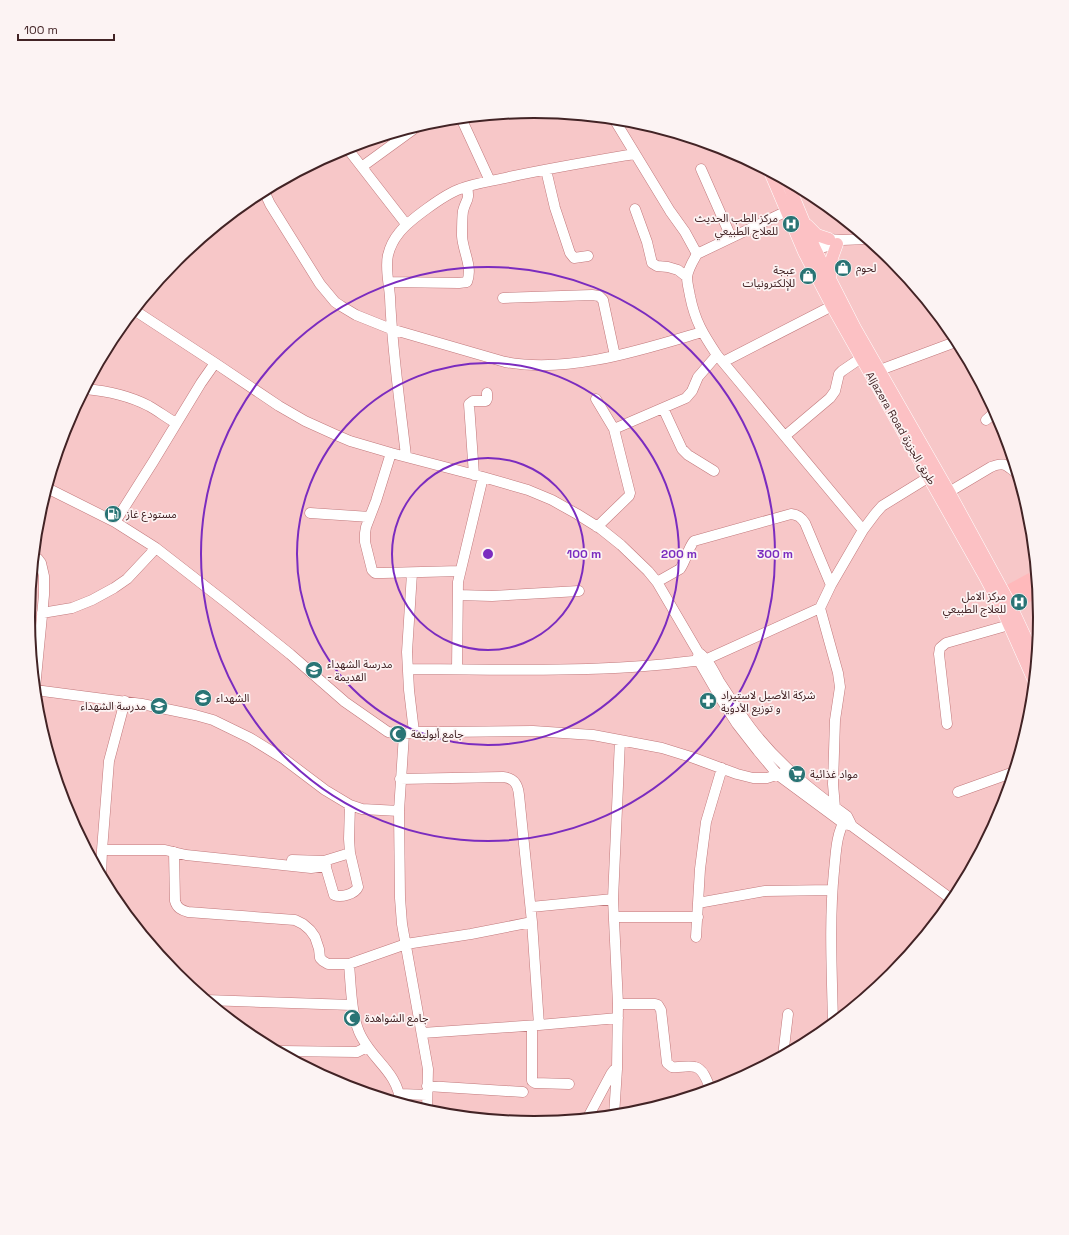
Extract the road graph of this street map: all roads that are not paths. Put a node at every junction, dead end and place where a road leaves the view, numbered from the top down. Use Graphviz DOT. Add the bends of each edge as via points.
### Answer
graph roads {
  1 [pos="463,123"];
  2 [pos="618,125"];
  3 [pos="406,135"];
  4 [pos="351,153"];
  5 [pos="634,154"];
  6 [pos="363,166"];
  7 [pos="701,169"];
  8 [pos="546,170"];
  9 [pos="773,179"];
  10 [pos="490,181"];
  11 [pos="467,187"];
  12 [pos="790,189"];
  13 [pos="266,196"];
  14 [pos="635,209"];
  15 [pos="786,211"];
  16 [pos="805,223"];
  17 [pos="406,224"];
  18 [pos="731,237"];
  19 [pos="861,239"];
  20 [pos="836,241"];
  21 [pos="808,246"];
  22 [pos="697,254"];
  23 [pos="588,256"];
  24 [pos="687,277"];
  25 [pos="830,279"];
  26 [pos="389,282"];
  27 [pos="503,298"];
  28 [pos="832,306"];
  29 [pos="138,313"];
  30 [pos="392,329"];
  31 [pos="702,332"];
  32 [pos="952,342"];
  33 [pos="615,356"];
  34 [pos="720,358"];
  35 [pos="861,358"];
  36 [pos="215,363"];
  37 [pos="880,370"];
  38 [pos="91,390"];
  39 [pos="487,393"];
  40 [pos="596,399"];
  41 [pos="663,408"];
  42 [pos="991,416"];
  43 [pos="986,420"];
  44 [pos="176,423"];
  45 [pos="614,430"];
  46 [pos="785,436"];
  47 [pos="391,453"];
  48 [pos="406,456"];
  49 [pos="1011,469"];
  50 [pos="714,471"];
  51 [pos="478,476"];
  52 [pos="929,477"];
  53 [pos="52,490"];
  54 [pos="949,492"];
  55 [pos="310,513"];
  56 [pos="370,517"];
  57 [pos="115,522"];
  58 [pos="597,527"];
  59 [pos="862,530"];
  60 [pos="156,548"];
  61 [pos="38,560"];
  62 [pos="460,570"];
  63 [pos="412,572"];
  64 [pos="657,582"];
  65 [pos="831,585"];
  66 [pos="579,592"];
  67 [pos="458,596"];
  68 [pos="820,608"];
  69 [pos="42,613"];
  70 [pos="1009,625"];
  71 [pos="1033,653"];
  72 [pos="701,657"];
  73 [pos="37,664"];
  74 [pos="408,669"];
  75 [pos="457,669"];
  76 [pos="1031,675"];
  77 [pos="40,690"];
  78 [pos="125,701"];
  79 [pos="947,724"];
  80 [pos="409,733"];
  81 [pos="620,740"];
  82 [pos="722,768"];
  83 [pos="789,770"];
  84 [pos="1008,774"];
  85 [pos="778,775"];
  86 [pos="400,779"];
  87 [pos="833,784"];
  88 [pos="816,792"];
  89 [pos="958,792"];
  90 [pos="350,805"];
  91 [pos="835,808"];
  92 [pos="399,811"];
  93 [pos="847,822"];
  94 [pos="102,850"];
  95 [pos="174,852"];
  96 [pos="350,853"];
  97 [pos="292,860"];
  98 [pos="325,863"];
  99 [pos="101,866"];
  100 [pos="832,890"];
  101 [pos="949,897"];
  102 [pos="613,899"];
  103 [pos="698,903"];
  104 [pos="530,907"];
  105 [pos="614,917"];
  106 [pos="698,917"];
  107 [pos="532,922"];
  108 [pos="696,937"];
  109 [pos="406,944"];
  110 [pos="349,964"];
  111 [pos="214,1000"];
  112 [pos="618,1004"];
  113 [pos="352,1005"];
  114 [pos="788,1014"];
  115 [pos="618,1018"];
  116 [pos="833,1018"];
  117 [pos="536,1025"];
  118 [pos="422,1033"];
  119 [pos="367,1046"];
  120 [pos="784,1050"];
  121 [pos="289,1052"];
  122 [pos="617,1069"];
  123 [pos="569,1084"];
  124 [pos="708,1085"];
  125 [pos="427,1090"];
  126 [pos="523,1092"];
  127 [pos="401,1099"];
  128 [pos="427,1105"];
  129 [pos="614,1110"];
  130 [pos="590,1114"];
  1 -- 10 [label="street"];
  2 -- 5 [label="street"];
  3 -- 6 [label="street"];
  4 -- 6 [label="street"];
  5 -- 8 [label="street"];
  5 -- 22 [label="street"];
  6 -- 17 [label="street"];
  7 -- 18 [label="street"];
  8 -- 10 [label="street"];
  8 -- 23 [label="street" via="570,253 574,258"];
  9 -- 15 [label="main road, Aljazera Road طريق الجزيزة"];
  10 -- 11 [label="street"];
  11 -- 17 [label="street" via="456,190"];
  11 -- 26 [label="street" via="469,196 464,210 462,238 469,266 467,282"];
  12 -- 16 [label="main road, Aljazera Road طريق الجزيزة"];
  13 -- 30 [label="street" via="320,284 335,302 356,315"];
  14 -- 24 [label="street" via="652,262 656,266 678,270"];
  15 -- 18 [label="street"];
  15 -- 21 [label="main road, Aljazera Road طريق الجزيزة"];
  16 -- 20 [label="main road" via="817,235"];
  16 -- 21 [label="main road, Aljazera Road طريق الجزيزة"];
  17 -- 26 [label="street" via="392,243 388,255"];
  18 -- 22 [label="street"];
  19 -- 20 [label="street"];
  20 -- 21 [label="street"];
  20 -- 25 [label="main road"];
  21 -- 25 [label="main road, Aljazera Road طريق الجزيزة"];
  21 -- 28 [label="main road, Aljazera Road طريق الجزيزة"];
  22 -- 24 [label="street"];
  24 -- 31 [label="street" via="694,315"];
  25 -- 37 [label="main road, Aljazera Road طريق الجزيزة"];
  26 -- 30 [label="street"];
  27 -- 33 [label="street" via="598,296 602,300"];
  28 -- 34 [label="street"];
  28 -- 35 [label="main road, Aljazera Road طريق الجزيزة"];
  29 -- 36 [label="street"];
  30 -- 33 [label="street" via="516,364 579,363"];
  30 -- 48 [label="street"];
  31 -- 33 [label="street"];
  31 -- 34 [label="street"];
  32 -- 37 [label="street"];
  34 -- 41 [label="street" via="698,377 692,392 686,398"];
  34 -- 46 [label="street"];
  35 -- 46 [label="street" via="839,374 835,391 830,398"];
  35 -- 52 [label="main road, Aljazera Road طريق الجزيزة"];
  36 -- 44 [label="street"];
  36 -- 47 [label="street" via="278,406 305,421 350,441"];
  37 -- 54 [label="main road, Aljazera Road طريق الجزيزة"];
  38 -- 44 [label="street" via="114,392 131,398"];
  39 -- 51 [label="street" via="486,401 473,401 469,404"];
  40 -- 45 [label="street"];
  41 -- 45 [label="street"];
  41 -- 50 [label="street" via="682,449"];
  42 -- 43 [label="street"];
  44 -- 57 [label="street"];
  45 -- 58 [label="street" via="630,493"];
  46 -- 59 [label="street"];
  47 -- 48 [label="street"];
  47 -- 56 [label="street"];
  48 -- 51 [label="street"];
  49 -- 54 [label="street" via="998,464"];
  51 -- 58 [label="street" via="540,494"];
  51 -- 62 [label="street"];
  52 -- 59 [label="street" via="882,506"];
  52 -- 70 [label="main road, Aljazera Road طريق الجزيزة"];
  53 -- 57 [label="street"];
  54 -- 71 [label="main road, Aljazera Road طريق الجزيزة" via="1009,602"];
  55 -- 56 [label="street"];
  56 -- 63 [label="street" via="365,537 372,570 375,573"];
  57 -- 60 [label="street"];
  58 -- 64 [label="street" via="621,545"];
  59 -- 65 [label="street"];
  60 -- 69 [label="street" via="139,568 114,588 72,608"];
  60 -- 80 [label="street" via="290,654 345,702 388,732"];
  61 -- 69 [label="street" via="44,576"];
  62 -- 63 [label="street"];
  62 -- 67 [label="street"];
  63 -- 74 [label="street"];
  64 -- 65 [label="street" via="680,569 694,541 791,514 798,515 805,523"];
  64 -- 72 [label="street"];
  65 -- 68 [label="street"];
  66 -- 67 [label="street"];
  67 -- 75 [label="street"];
  68 -- 72 [label="street"];
  68 -- 87 [label="street" via="840,687 835,720"];
  69 -- 73 [label="street"];
  70 -- 76 [label="main road, Aljazera Road طريق الجزيزة"];
  70 -- 79 [label="street" via="946,643 940,648"];
  72 -- 75 [label="street" via="637,666 582,669"];
  72 -- 83 [label="street" via="750,727"];
  72 -- 85 [label="street" via="721,699 737,724"];
  74 -- 75 [label="street"];
  74 -- 80 [label="street"];
  77 -- 78 [label="street"];
  78 -- 90 [label="street" via="195,714 213,720 250,738 284,759"];
  78 -- 94 [label="street" via="109,760"];
  80 -- 81 [label="street" via="533,731 593,735"];
  80 -- 86 [label="street"];
  81 -- 82 [label="street" via="670,750"];
  81 -- 102 [label="street"];
  82 -- 85 [label="street" via="753,778"];
  82 -- 103 [label="street" via="706,822"];
  83 -- 85 [label="street"];
  83 -- 88 [label="street"];
  84 -- 89 [label="street"];
  85 -- 93 [label="street"];
  86 -- 92 [label="street"];
  86 -- 104 [label="street" via="503,777 515,781 519,795"];
  87 -- 88 [label="street"];
  87 -- 91 [label="street"];
  88 -- 91 [label="street"];
  90 -- 92 [label="street" via="362,809"];
  90 -- 96 [label="street"];
  91 -- 93 [label="street"];
  92 -- 109 [label="street" via="400,898"];
  93 -- 100 [label="street" via="837,838"];
  93 -- 101 [label="street"];
  94 -- 95 [label="street"];
  94 -- 99 [label="street"];
  95 -- 98 [label="street" via="311,868"];
  95 -- 110 [label="street" via="175,901 180,909 188,912 294,920 303,924 315,937 323,961 328,964"];
  96 -- 98 [label="street"];
  96 -- 98 [label="street" via="358,887 354,893 334,895"];
  97 -- 98 [label="street"];
  100 -- 103 [label="street" via="765,891"];
  100 -- 116 [label="street"];
  102 -- 104 [label="street"];
  102 -- 105 [label="street"];
  103 -- 106 [label="street"];
  104 -- 107 [label="street"];
  105 -- 106 [label="street"];
  105 -- 112 [label="street"];
  106 -- 108 [label="street"];
  107 -- 109 [label="street"];
  107 -- 117 [label="street"];
  109 -- 110 [label="street"];
  109 -- 118 [label="street"];
  110 -- 113 [label="street"];
  111 -- 113 [label="street"];
  112 -- 115 [label="street"];
  112 -- 124 [label="street" via="658,1005 661,1010 667,1063 672,1067 698,1068"];
  113 -- 119 [label="street" via="360,1034"];
  114 -- 120 [label="street"];
  115 -- 117 [label="street"];
  115 -- 122 [label="street"];
  117 -- 118 [label="street"];
  117 -- 123 [label="street" via="532,1082"];
  118 -- 125 [label="street" via="428,1069"];
  119 -- 121 [label="street" via="357,1052"];
  119 -- 127 [label="street" via="396,1082"];
  122 -- 129 [label="street"];
  122 -- 130 [label="street" via="611,1074"];
  125 -- 126 [label="street"];
  125 -- 127 [label="street"];
  125 -- 128 [label="street"];
}
